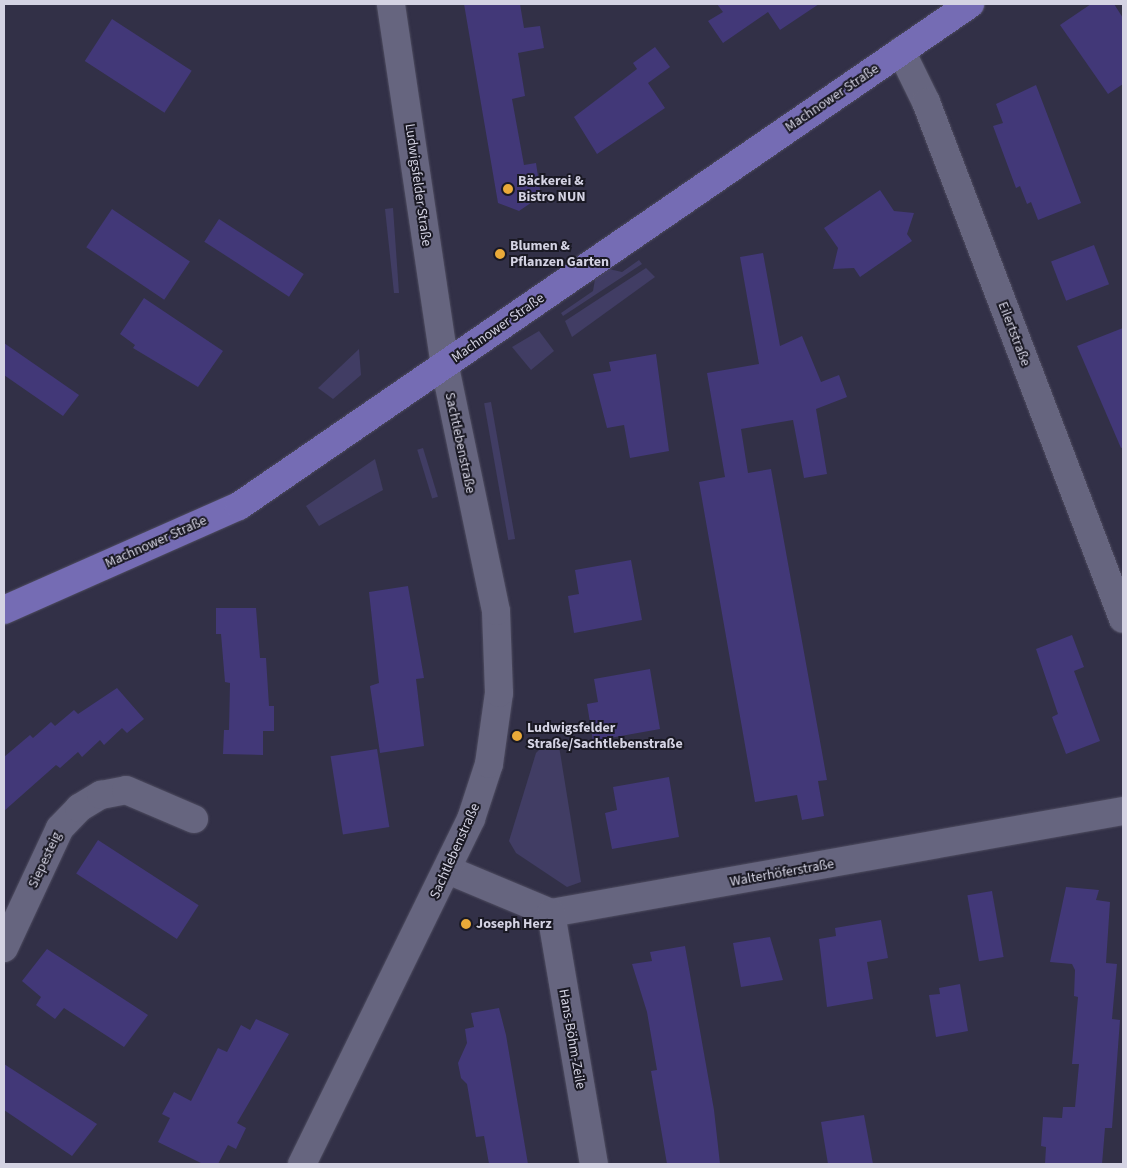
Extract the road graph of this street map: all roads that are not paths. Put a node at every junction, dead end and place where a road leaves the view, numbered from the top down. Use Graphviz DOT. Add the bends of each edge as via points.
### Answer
graph roads {
  1 [pos="390,4"];
  2 [pos="970,4"];
  3 [pos="900,51"];
  4 [pos="445,366"];
  5 [pos="4,610"];
  6 [pos="1123,619"];
  7 [pos="1123,811"];
  8 [pos="194,818"];
  9 [pos="448,870"];
  10 [pos="551,914"];
  11 [pos="5,940"];
  12 [pos="302,1164"];
  13 [pos="594,1164"];
  1 -- 4 [label="street, Ludwigsfelder Straße"];
  2 -- 3 [label="main road, Machnower Straße"];
  3 -- 4 [label="main road, Machnower Straße"];
  3 -- 6 [label="street, Eilertstraße" via="926,102"];
  4 -- 5 [label="main road, Machnower Straße" via="239,506"];
  4 -- 9 [label="street, Sachtlebenstraße" via="496,611 499,653 499,693 489,764"];
  7 -- 10 [label="street, Walterhöferstraße"];
  8 -- 11 [label="street, Siepesteig" via="131,790 101,795 84,805 60,828"];
  9 -- 10 [label="street"];
  9 -- 12 [label="street, Sachtlebenstraße"];
  10 -- 13 [label="street, Hans-Böhm-Zeile"];
}
